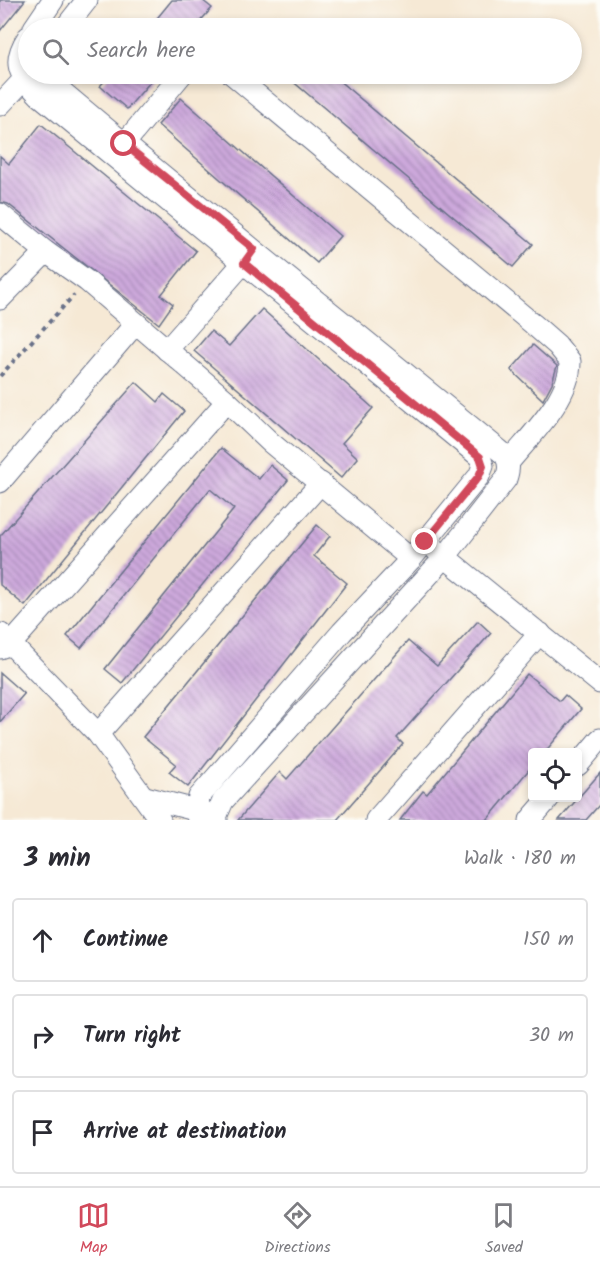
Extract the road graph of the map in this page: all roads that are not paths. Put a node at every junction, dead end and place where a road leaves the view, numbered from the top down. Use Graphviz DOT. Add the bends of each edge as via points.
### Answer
graph roads {
  1 [pos="53,0"];
  2 [pos="87,0"];
  3 [pos="41,18"];
  4 [pos="73,18"];
  5 [pos="19,84"];
  6 [pos="31,84"];
  7 [pos="53,84"];
  8 [pos="174,84"];
  9 [pos="244,84"];
  10 [pos="0,105"];
  11 [pos="124,144"];
  12 [pos="0,214"];
  13 [pos="46,252"];
  14 [pos="249,256"];
  15 [pos="0,299"];
  16 [pos="136,323"];
  17 [pos="167,350"];
  18 [pos="227,401"];
  19 [pos="509,462"];
  20 [pos="0,482"];
  21 [pos="321,483"];
  22 [pos="425,542"];
  23 [pos="445,557"];
  24 [pos="411,560"];
  25 [pos="540,633"];
  26 [pos="4,642"];
  27 [pos="600,683"];
  28 [pos="98,734"];
  29 [pos="600,739"];
  30 [pos="582,760"];
  31 [pos="146,797"];
  32 [pos="546,802"];
  33 [pos="207,816"];
  34 [pos="160,820"];
  35 [pos="376,820"];
  36 [pos="530,820"];
  1 -- 3 [label="street"];
  2 -- 4 [label="street"];
  5 -- 10 [label="street"];
  6 -- 14 [label="street" via="39,95"];
  7 -- 11 [label="street"];
  8 -- 11 [label="street"];
  9 -- 19 [label="street" via="533,324 570,361 569,375 556,403"];
  11 -- 14 [label="street"];
  12 -- 13 [label="street"];
  13 -- 15 [label="street"];
  13 -- 16 [label="street"];
  14 -- 17 [label="street"];
  14 -- 19 [label="street" via="505,455"];
  14 -- 22 [label="street" via="480,457 483,466 479,476"];
  16 -- 17 [label="street"];
  16 -- 20 [label="street"];
  17 -- 18 [label="street"];
  18 -- 21 [label="street"];
  18 -- 26 [label="street"];
  19 -- 23 [label="street" via="506,479"];
  21 -- 24 [label="street"];
  21 -- 28 [label="street"];
  22 -- 23 [label="street"];
  22 -- 24 [label="street"];
  23 -- 25 [label="street"];
  23 -- 33 [label="street"];
  24 -- 33 [label="street" via="342,632 199,797"];
  25 -- 27 [label="street"];
  25 -- 35 [label="street"];
  26 -- 28 [label="street"];
  28 -- 31 [label="street"];
  29 -- 30 [label="street"];
  31 -- 33 [label="street"];
  31 -- 34 [label="street"];
  32 -- 36 [label="street"];
}
